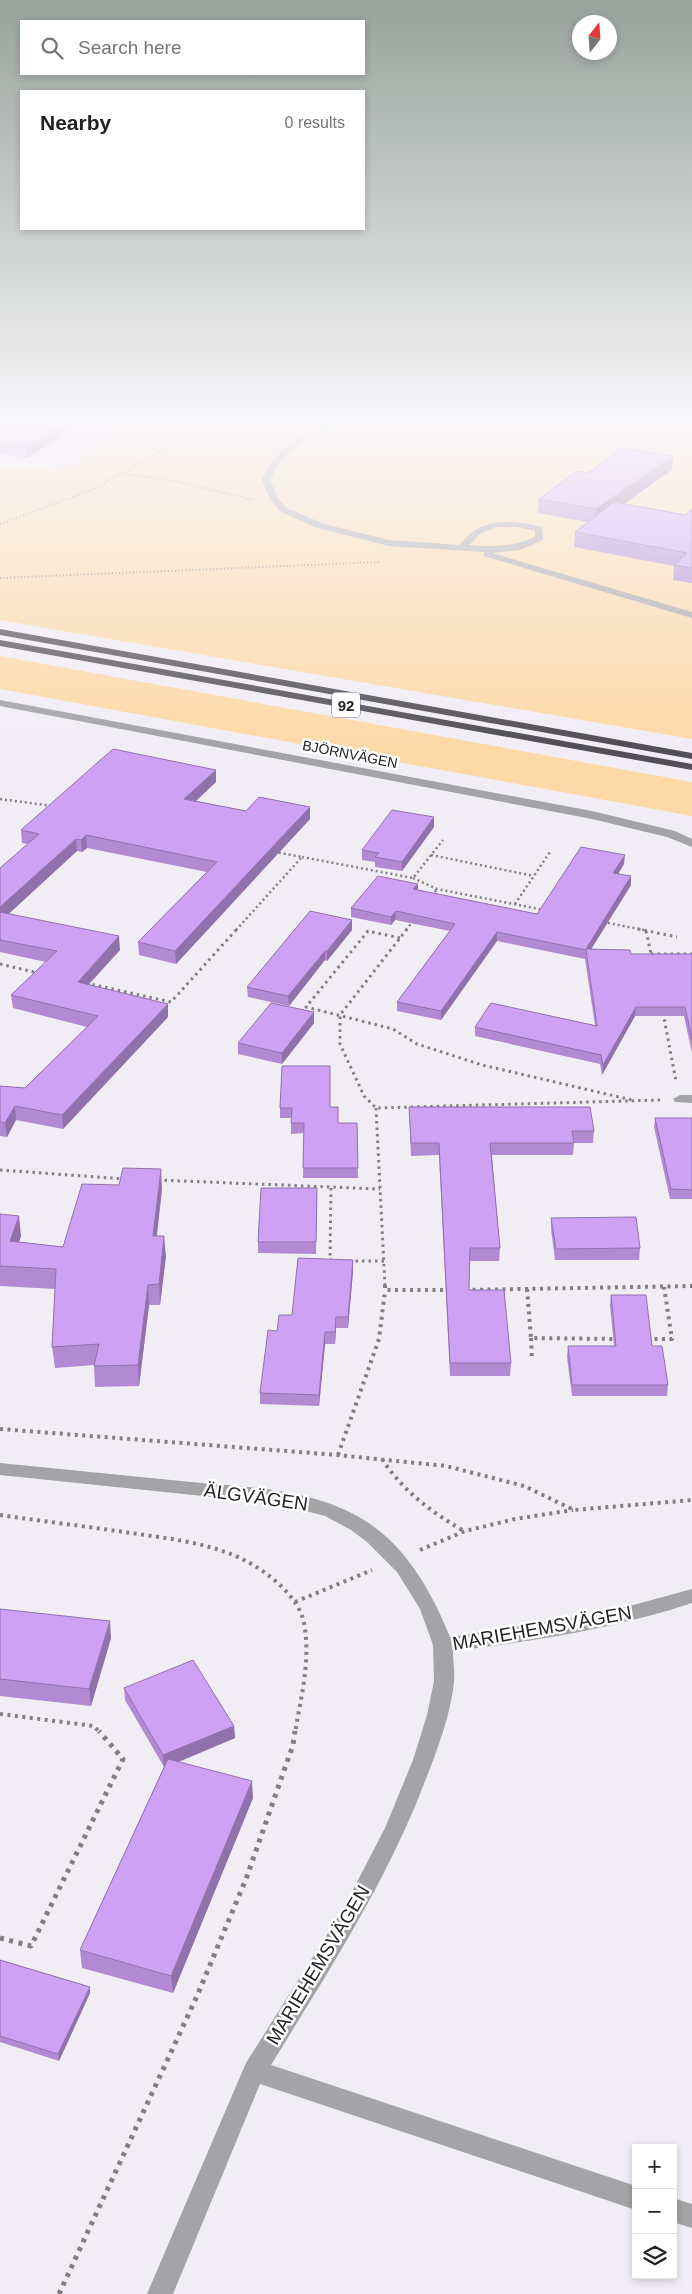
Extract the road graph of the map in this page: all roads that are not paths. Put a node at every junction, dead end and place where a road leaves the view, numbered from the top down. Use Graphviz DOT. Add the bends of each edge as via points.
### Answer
graph roads {
  1 [pos="332,529"];
  2 [pos="481,529"];
  3 [pos="539,529"];
  4 [pos="462,548"];
  5 [pos="474,550"];
  6 [pos="692,616"];
  7 [pos="0,632"];
  8 [pos="0,643"];
  9 [pos="0,703"];
  10 [pos="692,756"];
  11 [pos="692,767"];
  12 [pos="692,843"];
  13 [pos="0,1469"];
  14 [pos="692,1596"];
  15 [pos="443,1645"];
  16 [pos="254,2071"];
  17 [pos="632,2197"];
  18 [pos="677,2211"];
  19 [pos="692,2216"];
  20 [pos="160,2294"];
  1 -- 4 [label="street" via="389,543"];
  2 -- 4 [label="street"];
  3 -- 5 [label="street" via="540,538 520,547"];
  4 -- 5 [label="street"];
  5 -- 6 [label="street"];
  7 -- 10 [label="highway, 92"];
  8 -- 11 [label="highway, 92"];
  9 -- 12 [label="street, BJÖRNVÄGEN" via="592,815 671,834"];
  13 -- 15 [label="street, ÄLGVÄGEN" via="279,1497 331,1511 358,1525 397,1559 416,1583"];
  14 -- 15 [label="street, MARIEHEMSVÄGEN" via="657,1608 566,1628"];
  15 -- 16 [label="street, MARIEHEMSVÄGEN" via="444,1681 437,1715 395,1829 351,1916"];
  16 -- 17 [label="street"];
  16 -- 20 [label="street, MARIEHEMSVÄGEN"];
  18 -- 19 [label="street"];
}
